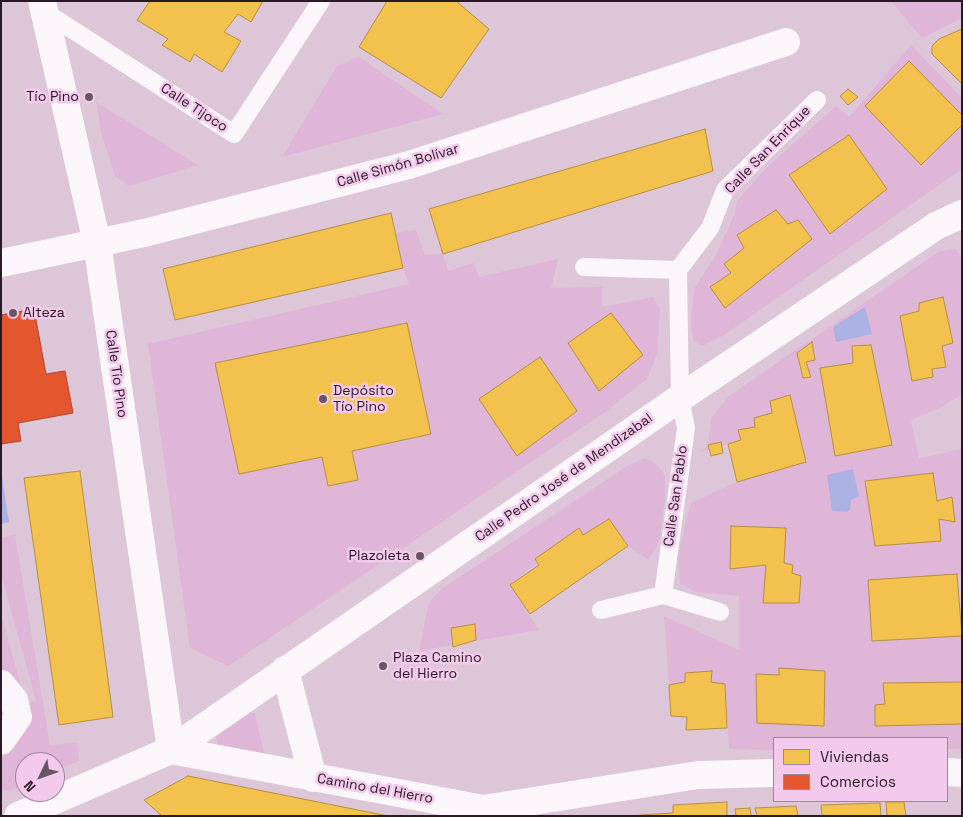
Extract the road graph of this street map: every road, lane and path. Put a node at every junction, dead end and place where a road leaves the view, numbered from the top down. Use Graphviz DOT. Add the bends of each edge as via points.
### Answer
graph roads {
  1 [pos="322,1"];
  2 [pos="44,6"];
  3 [pos="786,42"];
  4 [pos="817,100"];
  5 [pos="962,214"];
  6 [pos="97,243"];
  7 [pos="1,263"];
  8 [pos="584,267"];
  9 [pos="678,270"];
  10 [pos="680,398"];
  11 [pos="663,595"];
  12 [pos="601,610"];
  13 [pos="720,612"];
  14 [pos="286,670"];
  15 [pos="1,684"];
  16 [pos="1,740"];
  17 [pos="171,750"];
  18 [pos="948,772"];
  19 [pos="773,773"];
  20 [pos="962,773"];
  21 [pos="313,778"];
  22 [pos="37,812"];
  1 -- 2 [label="lane, Calle Tijoco" via="234,134"];
  2 -- 6 [label="street, Calle Tío Pino"];
  3 -- 6 [label="street, Calle Simón Bolívar" via="409,165"];
  4 -- 9 [label="lane, Calle San Enrique" via="725,190 710,228"];
  5 -- 10 [label="street, Calle Pedro José de Mendizabal" via="936,226"];
  6 -- 7 [label="street, Calle Simón Bolívar"];
  6 -- 17 [label="street, Calle Tío Pino"];
  8 -- 9 [label="lane"];
  9 -- 10 [label="lane"];
  10 -- 11 [label="lane, Calle San Pablo" via="686,428"];
  10 -- 14 [label="street, Calle Pedro José de Mendizabal"];
  11 -- 12 [label="lane"];
  11 -- 13 [label="lane"];
  14 -- 17 [label="street, Calle Pedro José de Mendizabal"];
  14 -- 21 [label="street"];
  15 -- 16 [label="street" via="14,700 18,716"];
  17 -- 21 [label="street, Camino del Hierro"];
  17 -- 22 [label="street"];
  18 -- 20 [label="street"];
  19 -- 21 [label="street, Camino del Hierro" via="698,775 483,809"];
}
